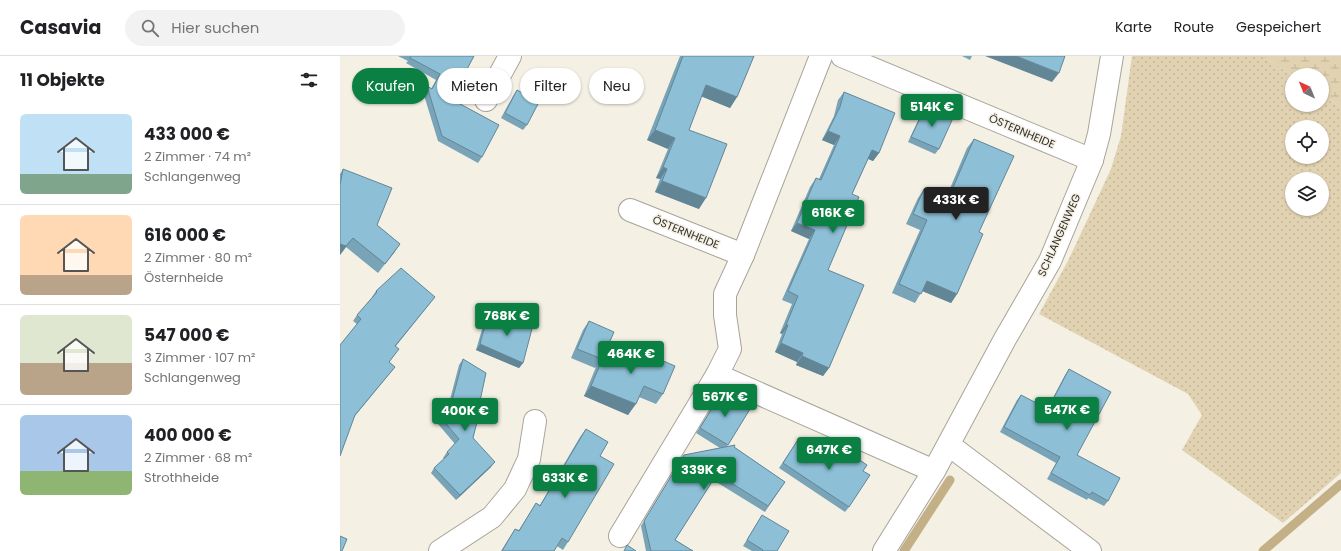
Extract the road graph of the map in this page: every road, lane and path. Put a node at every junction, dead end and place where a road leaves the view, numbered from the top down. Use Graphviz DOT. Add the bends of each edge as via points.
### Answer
graph roads {
  1 [pos="510,56"];
  2 [pos="821,56"];
  3 [pos="842,56"];
  4 [pos="1112,56"];
  5 [pos="503,68"];
  6 [pos="1092,160"];
  7 [pos="630,210"];
  8 [pos="743,255"];
  9 [pos="717,375"];
  10 [pos="535,421"];
  11 [pos="949,445"];
  12 [pos="934,471"];
  13 [pos="620,536"];
  14 [pos="440,551"];
  15 [pos="884,551"];
  16 [pos="1090,551"];
  1 -- 5 [label="street"];
  2 -- 8 [label="street"];
  3 -- 6 [label="street, ÖSTERNHEIDE"];
  4 -- 6 [label="street, SCHLANGENWEG"];
  6 -- 11 [label="street, SCHLANGENWEG" via="1050,261"];
  7 -- 8 [label="street, ÖSTERNHEIDE"];
  8 -- 9 [label="street" via="725,294 730,349"];
  9 -- 12 [label="street"];
  9 -- 13 [label="street"];
  10 -- 14 [label="street" via="529,459 515,489 492,517"];
  11 -- 12 [label="street, SCHLANGENWEG"];
  11 -- 16 [label="street"];
  12 -- 15 [label="street, SCHLANGENWEG"];
}
